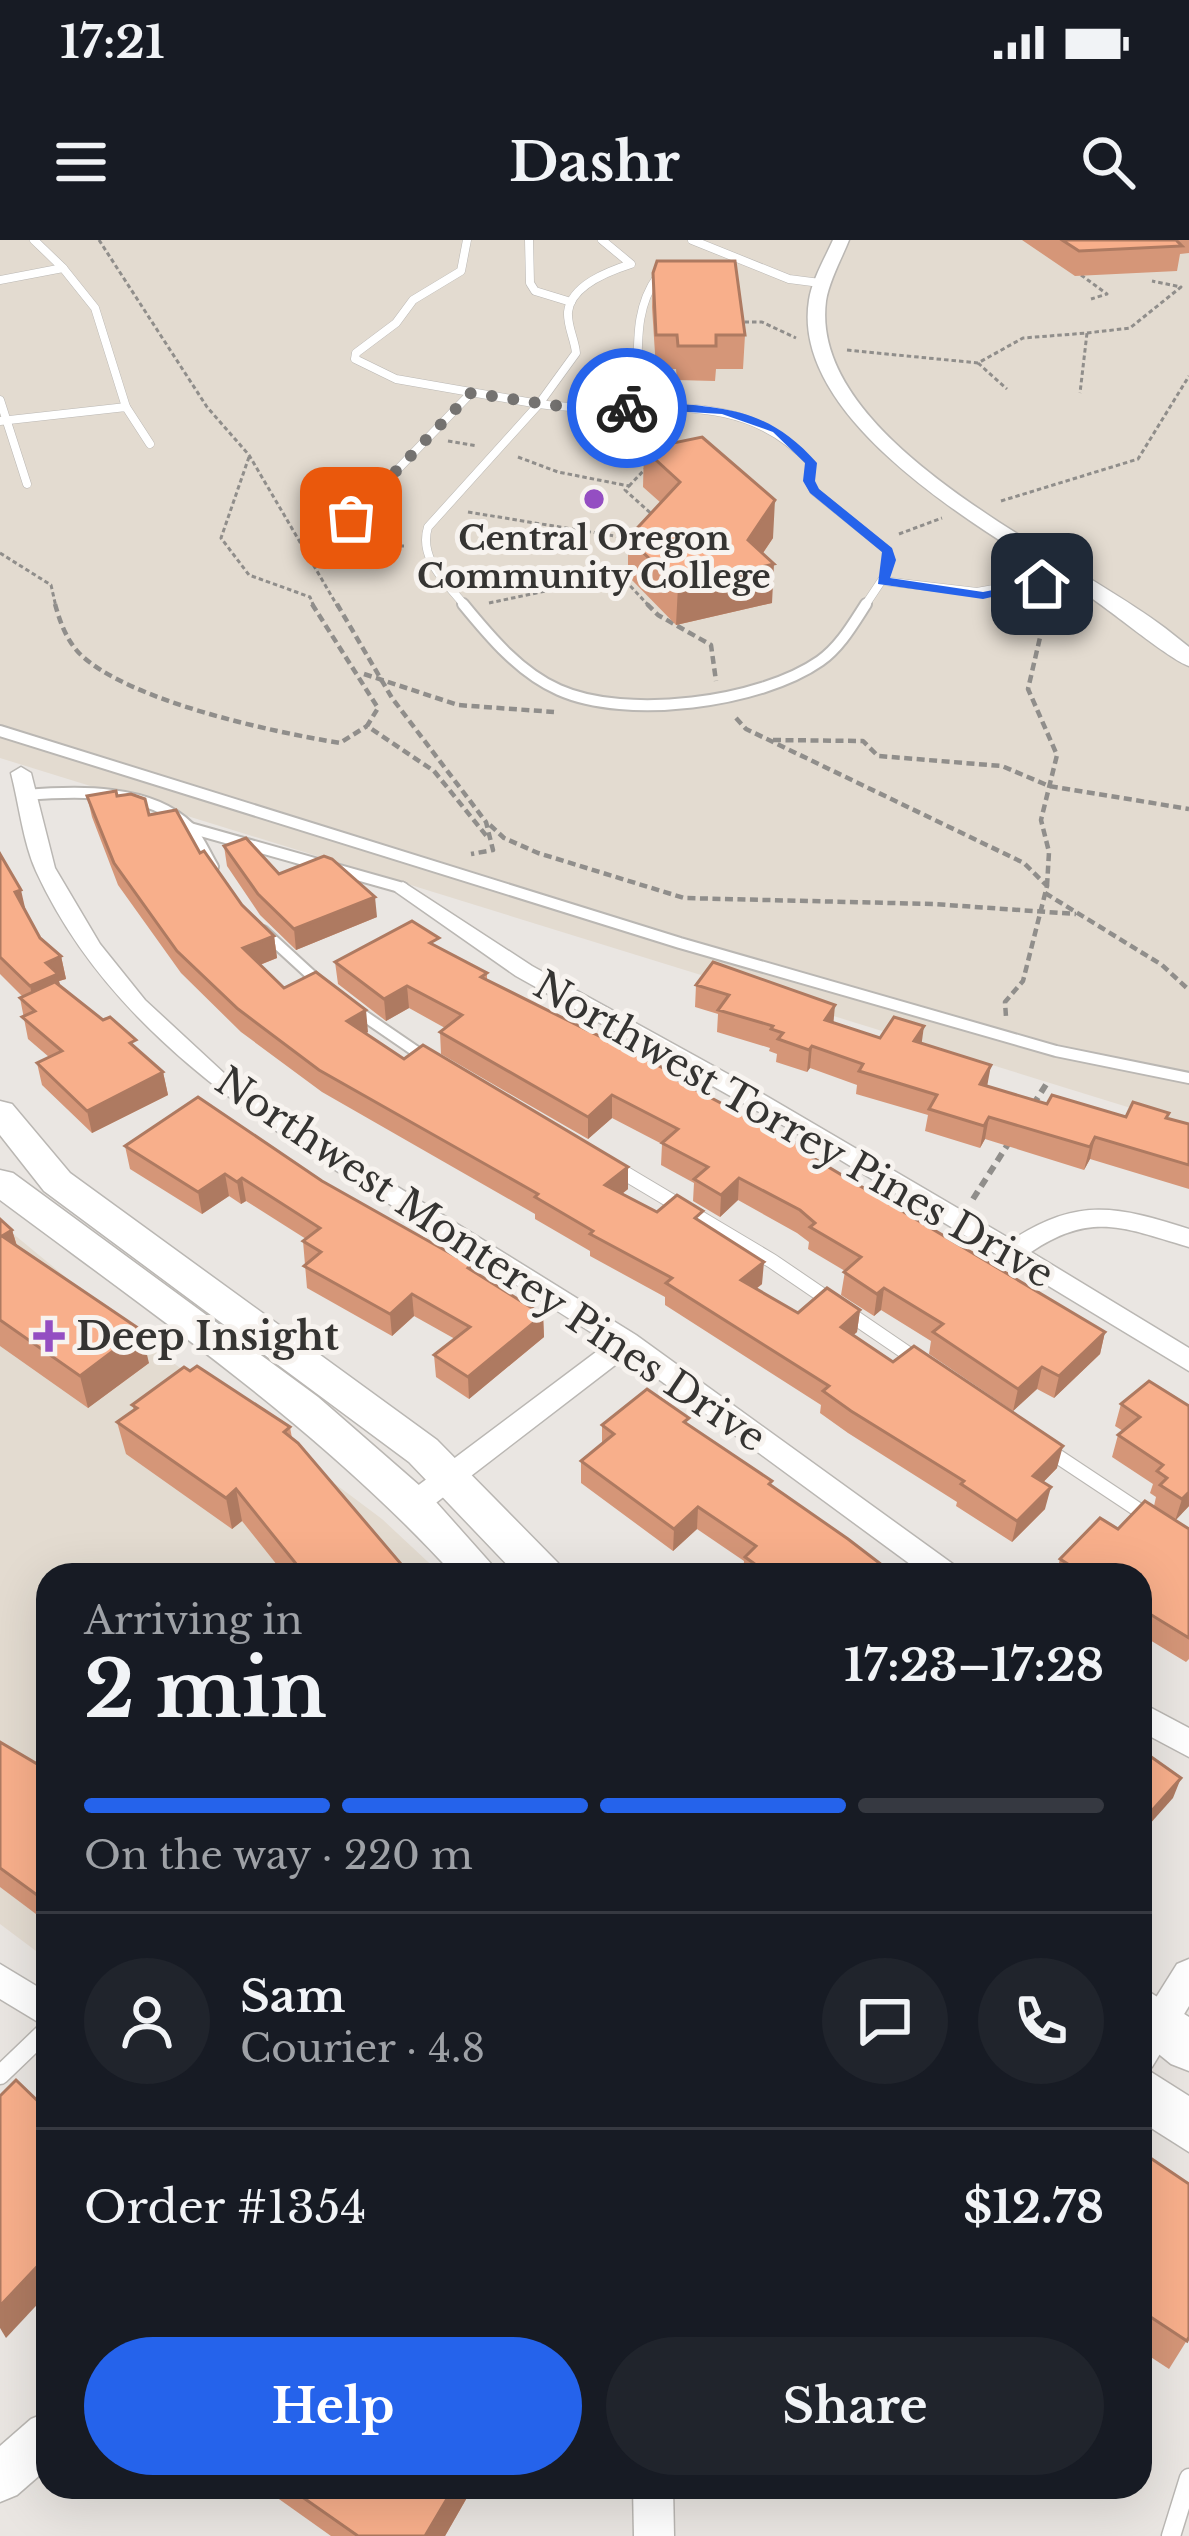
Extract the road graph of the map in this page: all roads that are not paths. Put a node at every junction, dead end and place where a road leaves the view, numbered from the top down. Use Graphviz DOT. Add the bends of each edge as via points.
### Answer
graph roads {
  1 [pos="34,240"];
  2 [pos="467,240"];
  3 [pos="529,240"];
  4 [pos="602,240"];
  5 [pos="692,240"];
  6 [pos="841,240"];
  7 [pos="631,264"];
  8 [pos="63,268"];
  9 [pos="657,277"];
  10 [pos="0,280"];
  11 [pos="675,280"];
  12 [pos="820,283"];
  13 [pos="571,302"];
  14 [pos="471,393"];
  15 [pos="0,400"];
  16 [pos="535,404"];
  17 [pos="126,407"];
  18 [pos="635,407"];
  19 [pos="2,420"];
  20 [pos="150,444"];
  21 [pos="27,484"];
  22 [pos="351,518"];
  23 [pos="1078,580"];
  24 [pos="883,581"];
  25 [pos="1189,659"];
  26 [pos="0,730"];
  27 [pos="23,784"];
  28 [pos="190,828"];
  29 [pos="218,874"];
  30 [pos="404,888"];
  31 [pos="253,921"];
  32 [pos="331,991"];
  33 [pos="347,1004"];
  34 [pos="452,1075"];
  35 [pos="1189,1078"];
  36 [pos="0,1112"];
  37 [pos="594,1156"];
  38 [pos="0,1182"];
  39 [pos="1189,1238"];
  40 [pos="1012,1252"];
  41 [pos="627,1342"];
  42 [pos="1189,1361"];
  43 [pos="940,1376"];
  44 [pos="1028,1436"];
  45 [pos="452,1477"];
  46 [pos="414,1504"];
  47 [pos="1171,1532"];
  48 [pos="469,1563"];
  49 [pos="532,1563"];
  50 [pos="931,1563"];
  51 [pos="1152,1722"];
  52 [pos="1189,1744"];
  53 [pos="1189,1975"];
  54 [pos="0,1980"];
  55 [pos="36,2004"];
  56 [pos="1157,2033"];
  57 [pos="36,2040"];
  58 [pos="0,2075"];
  59 [pos="1152,2099"];
  60 [pos="1189,2127"];
  61 [pos="36,2446"];
  62 [pos="0,2478"];
  63 [pos="1189,2478"];
  64 [pos="653,2499"];
  65 [pos="654,2536"];
  66 [pos="1172,2536"];
  1 -- 8 [label="lane"];
  2 -- 14 [label="lane" via="460,271 413,301 356,359 395,378"];
  3 -- 13 [label="lane" via="536,292"];
  4 -- 7 [label="lane"];
  5 -- 12 [label="lane"];
  6 -- 12 [label="street"];
  7 -- 9 [label="lane"];
  7 -- 13 [label="lane" via="602,275"];
  8 -- 10 [label="lane"];
  8 -- 17 [label="lane" via="95,308"];
  9 -- 11 [label="lane"];
  9 -- 18 [label="lane" via="636,312"];
  12 -- 23 [label="street" via="822,343 868,427 965,512"];
  13 -- 16 [label="lane" via="576,352"];
  14 -- 16 [label="lane"];
  14 -- 22 [label="lane"];
  15 -- 19 [label="lane"];
  16 -- 18 [label="lane"];
  16 -- 24 [label="lane" via="426,529 424,547 521,667 562,692 655,704 764,686 816,664 845,638"];
  17 -- 19 [label="lane"];
  17 -- 20 [label="lane"];
  18 -- 24 [label="lane" via="723,411 777,429 811,463 814,491 878,542 890,560"];
  19 -- 21 [label="lane"];
  23 -- 24 [label="lane" via="983,596"];
  23 -- 25 [label="street"];
  26 -- 35 [label="lane" via="680,943 1007,1037"];
  27 -- 28 [label="lane" via="102,793"];
  27 -- 41 [label="street, Northwest Monterey Pines Drive" via="45,868 137,1006 217,1079 290,1130"];
  28 -- 29 [label="lane"];
  28 -- 30 [label="lane"];
  30 -- 40 [label="street, Northwest Torrey Pines Drive" via="526,976 737,1088"];
  31 -- 32 [label="lane"];
  33 -- 34 [label="lane"];
  36 -- 45 [label="main road" via="57,1182"];
  37 -- 43 [label="lane" via="772,1261"];
  38 -- 46 [label="main road" via="304,1407"];
  39 -- 40 [label="street" via="1124,1217 1077,1215"];
  40 -- 42 [label="street, Northwest Torrey Pines Drive"];
  41 -- 45 [label="street"];
  41 -- 50 [label="street, Northwest Monterey Pines Drive"];
  44 -- 47 [label="lane"];
  45 -- 46 [label="street"];
  45 -- 49 [label="main road"];
  46 -- 48 [label="main road"];
  51 -- 52 [label="street"];
  53 -- 56 [label="street"];
  54 -- 55 [label="street"];
  57 -- 58 [label="lane"];
  59 -- 60 [label="main road"];
  61 -- 62 [label="street"];
  63 -- 66 [label="lane"];
  64 -- 65 [label="street"];
}
